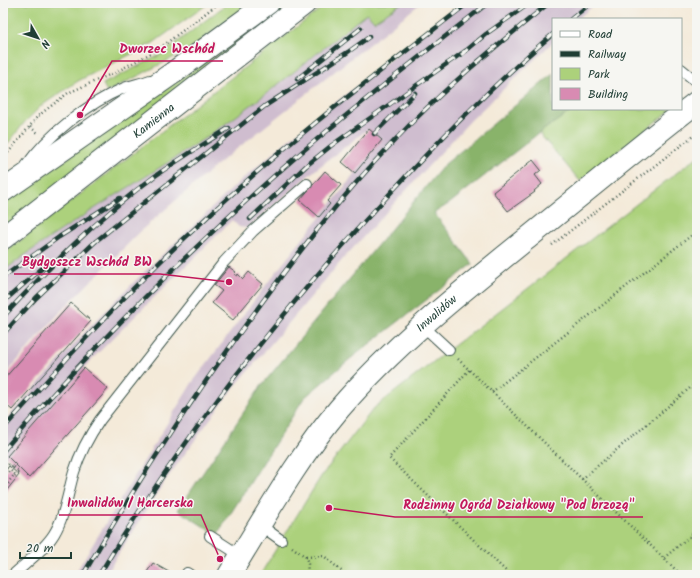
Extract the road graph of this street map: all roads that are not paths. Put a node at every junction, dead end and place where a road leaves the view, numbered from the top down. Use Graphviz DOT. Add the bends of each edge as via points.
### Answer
graph roads {
  1 [pos="268,3"];
  2 [pos="305,3"];
  3 [pos="682,70"];
  4 [pos="697,82"];
  5 [pos="697,102"];
  6 [pos="307,184"];
  7 [pos="9,186"];
  8 [pos="3,238"];
  9 [pos="422,325"];
  10 [pos="449,350"];
  11 [pos="260,526"];
  12 [pos="210,536"];
  13 [pos="281,540"];
  14 [pos="241,556"];
  15 [pos="13,575"];
  16 [pos="229,575"];
  1 -- 7 [label="main road" via="173,73"];
  2 -- 8 [label="main road, Kamienna"];
  3 -- 4 [label="lane"];
  5 -- 9 [label="main road, Inwalidów" via="471,282"];
  6 -- 15 [label="lane" via="253,231 224,262 100,420 86,442 60,523 54,534 46,545"];
  9 -- 10 [label="lane"];
  9 -- 11 [label="main road, Inwalidów" via="330,420 310,445"];
  11 -- 13 [label="lane"];
  11 -- 14 [label="main road, Inwalidów"];
  12 -- 14 [label="lane"];
  14 -- 16 [label="main road, Inwalidów"];
}
